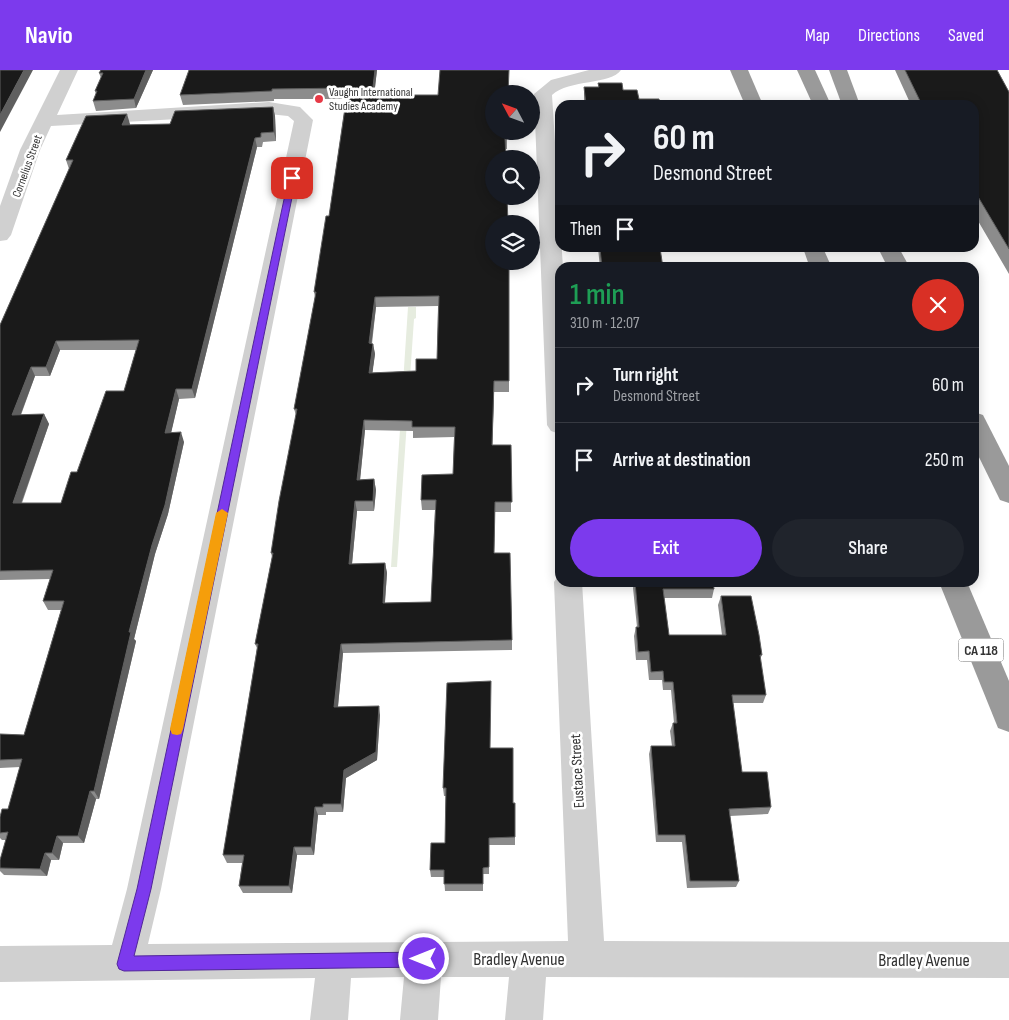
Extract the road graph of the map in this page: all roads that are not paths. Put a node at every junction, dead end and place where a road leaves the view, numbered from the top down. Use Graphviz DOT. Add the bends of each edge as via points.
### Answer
graph roads {
  1 [pos="69,70"];
  2 [pos="612,70"];
  3 [pos="739,70"];
  4 [pos="806,70"];
  5 [pos="838,70"];
  6 [pos="752,100"];
  7 [pos="820,100"];
  8 [pos="849,100"];
  9 [pos="44,121"];
  10 [pos="0,235"];
  11 [pos="555,328"];
  12 [pos="979,431"];
  13 [pos="1009,493"];
  14 [pos="568,587"];
  15 [pos="955,587"];
  16 [pos="1009,718"];
  17 [pos="424,959"];
  18 [pos="529,959"];
  19 [pos="587,959"];
  20 [pos="336,960"];
  21 [pos="1009,960"];
  22 [pos="0,964"];
  23 [pos="124,964"];
  24 [pos="329,1020"];
  25 [pos="419,1020"];
  26 [pos="524,1020"];
  1 -- 9 [label="street, Cornelius Street"];
  2 -- 11 [label="street" via="557,82 543,94"];
  3 -- 6 [label="highway"];
  4 -- 7 [label="highway"];
  5 -- 8 [label="highway"];
  9 -- 10 [label="street, Cornelius Street" via="30,150"];
  9 -- 23 [label="street" via="251,109 294,111 304,120 144,889"];
  12 -- 13 [label="highway"];
  14 -- 19 [label="street, Eustace Street"];
  15 -- 16 [label="highway, CA 118"];
  17 -- 18 [label="street, Bradley Avenue"];
  17 -- 20 [label="street, Bradley Avenue"];
  17 -- 25 [label="street"];
  18 -- 19 [label="street, Bradley Avenue"];
  18 -- 26 [label="street"];
  19 -- 21 [label="street, Bradley Avenue"];
  20 -- 23 [label="street, Bradley Avenue"];
  20 -- 24 [label="street"];
  22 -- 23 [label="street, Bradley Avenue"];
}
